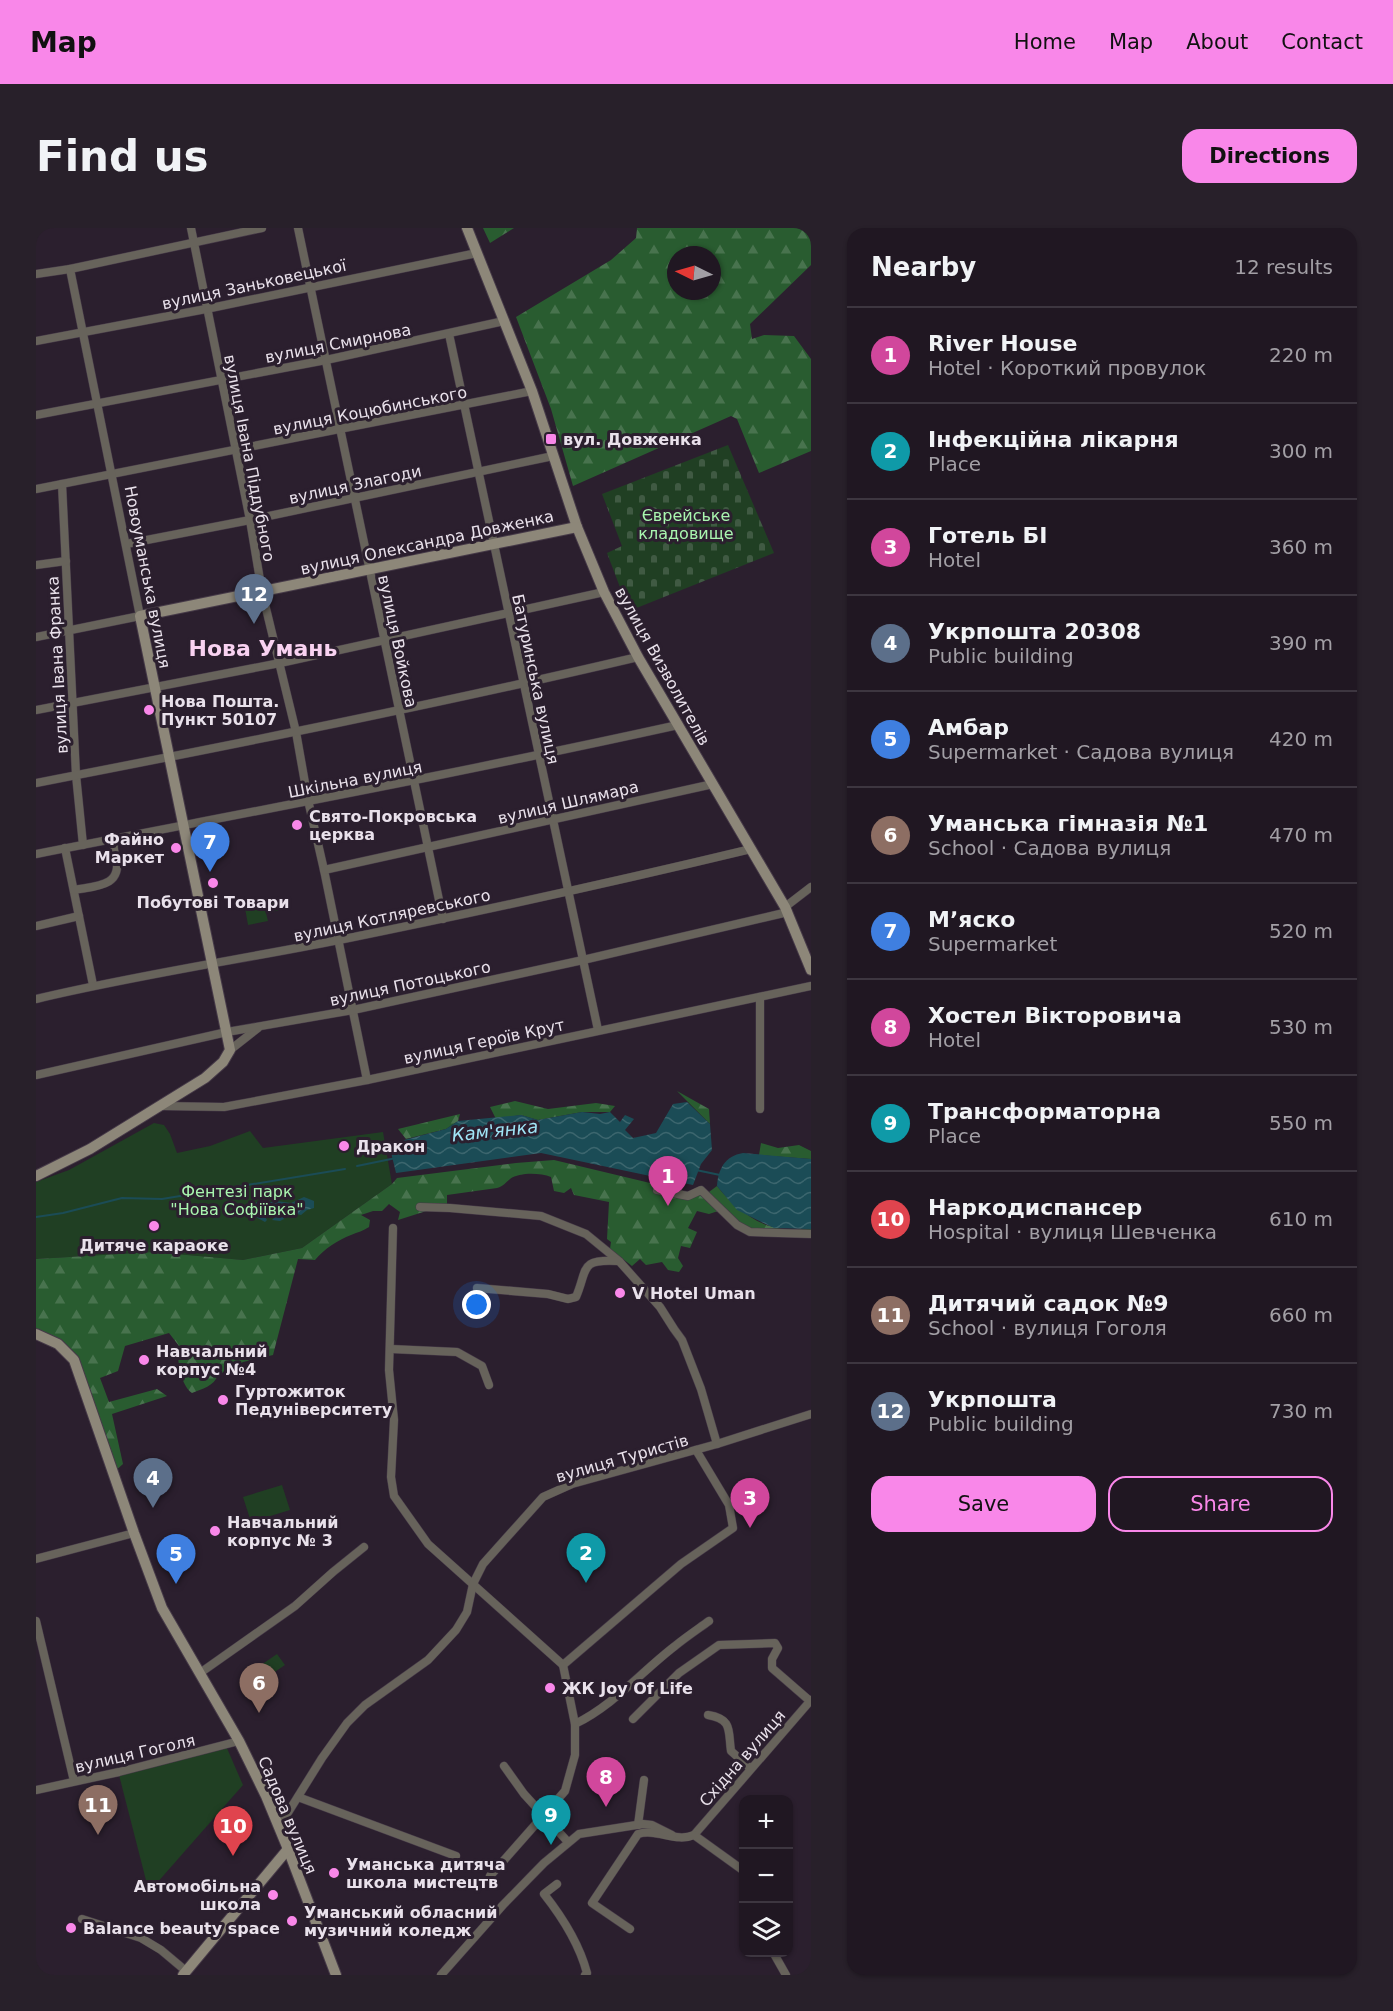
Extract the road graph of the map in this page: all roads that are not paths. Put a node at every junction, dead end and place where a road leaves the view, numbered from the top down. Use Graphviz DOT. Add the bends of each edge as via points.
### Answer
graph roads {
  1 [pos="190,228"];
  2 [pos="262,228"];
  3 [pos="298,228"];
  4 [pos="467,228"];
  5 [pos="193,243"];
  6 [pos="477,253"];
  7 [pos="70,269"];
  8 [pos="36,274"];
  9 [pos="310,286"];
  10 [pos="206,309"];
  11 [pos="504,321"];
  12 [pos="83,332"];
  13 [pos="449,334"];
  14 [pos="36,341"];
  15 [pos="326,360"];
  16 [pos="222,380"];
  17 [pos="532,391"];
  18 [pos="98,405"];
  19 [pos="464,405"];
  20 [pos="36,416"];
  21 [pos="340,429"];
  22 [pos="236,451"];
  23 [pos="553,456"];
  24 [pos="478,471"];
  25 [pos="112,474"];
  26 [pos="62,484"];
  27 [pos="36,489"];
  28 [pos="354,497"];
  29 [pos="250,520"];
  30 [pos="577,527"];
  31 [pos="126,543"];
  32 [pos="494,544"];
  33 [pos="66,561"];
  34 [pos="36,565"];
  35 [pos="369,570"];
  36 [pos="262,592"];
  37 [pos="604,592"];
  38 [pos="509,615"];
  39 [pos="140,616"];
  40 [pos="68,630"];
  41 [pos="36,637"];
  42 [pos="384,641"];
  43 [pos="638,657"];
  44 [pos="280,663"];
  45 [pos="524,684"];
  46 [pos="155,688"];
  47 [pos="72,702"];
  48 [pos="36,710"];
  49 [pos="399,710"];
  50 [pos="678,725"];
  51 [pos="296,732"];
  52 [pos="539,756"];
  53 [pos="169,757"];
  54 [pos="76,775"];
  55 [pos="414,782"];
  56 [pos="36,783"];
  57 [pos="713,784"];
  58 [pos="308,800"];
  59 [pos="553,819"];
  60 [pos="184,825"];
  61 [pos="116,838"];
  62 [pos="83,845"];
  63 [pos="428,847"];
  64 [pos="65,848"];
  65 [pos="751,849"];
  66 [pos="36,854"];
  67 [pos="324,870"];
  68 [pos="811,887"];
  69 [pos="74,890"];
  70 [pos="568,892"];
  71 [pos="787,909"];
  72 [pos="79,916"];
  73 [pos="443,919"];
  74 [pos="36,926"];
  75 [pos="338,940"];
  76 [pos="583,960"];
  77 [pos="213,965"];
  78 [pos="811,970"];
  79 [pos="93,985"];
  80 [pos="811,986"];
  81 [pos="760,997"];
  82 [pos="36,999"];
  83 [pos="352,1010"];
  84 [pos="260,1028"];
  85 [pos="598,1030"];
  86 [pos="227,1032"];
  87 [pos="230,1050"];
  88 [pos="36,1075"];
  89 [pos="367,1080"];
  90 [pos="161,1106"];
  91 [pos="760,1109"];
  92 [pos="36,1176"];
  93 [pos="657,1190"];
  94 [pos="420,1207"];
  95 [pos="393,1228"];
  96 [pos="811,1234"];
  97 [pos="619,1261"];
  98 [pos="477,1288"];
  99 [pos="36,1334"];
  100 [pos="391,1349"];
  101 [pos="489,1385"];
  102 [pos="811,1414"];
  103 [pos="717,1444"];
  104 [pos="696,1450"];
  105 [pos="134,1533"];
  106 [pos="364,1547"];
  107 [pos="36,1559"];
  108 [pos="473,1584"];
  109 [pos="709,1621"];
  110 [pos="36,1622"];
  111 [pos="563,1665"];
  112 [pos="200,1673"];
  113 [pos="810,1700"];
  114 [pos="708,1715"];
  115 [pos="633,1719"];
  116 [pos="575,1724"];
  117 [pos="239,1741"];
  118 [pos="504,1766"];
  119 [pos="750,1768"];
  120 [pos="644,1780"];
  121 [pos="74,1781"];
  122 [pos="36,1790"];
  123 [pos="298,1797"];
  124 [pos="544,1817"];
  125 [pos="638,1825"];
  126 [pos="279,1827"];
  127 [pos="672,1835"];
  128 [pos="694,1835"];
  129 [pos="568,1842"];
  130 [pos="288,1849"];
  131 [pos="456,1856"];
  132 [pos="739,1867"];
  133 [pos="490,1876"];
  134 [pos="557,1884"];
  135 [pos="82,1920"];
  136 [pos="630,1929"];
  137 [pos="775,1957"];
  138 [pos="184,1973"];
  139 [pos="336,1975"];
  140 [pos="441,1975"];
  141 [pos="585,1975"];
  142 [pos="786,1975"];
  1 -- 5 [label="street, вулиця Івана Піддубного"];
  2 -- 5 [label="street"];
  3 -- 9 [label="street, вулиця Войкова"];
  4 -- 6 [label="street, вулиця Визволителів"];
  5 -- 7 [label="street"];
  5 -- 10 [label="street, вулиця Івана Піддубного"];
  6 -- 9 [label="street, вулиця Заньковецької"];
  6 -- 11 [label="street, вулиця Визволителів"];
  7 -- 8 [label="street"];
  7 -- 12 [label="street, Новоуманська вулиця"];
  9 -- 10 [label="street, вулиця Заньковецької"];
  9 -- 15 [label="street, вулиця Войкова"];
  10 -- 12 [label="street, вулиця Заньковецької"];
  10 -- 16 [label="street, вулиця Івана Піддубного"];
  11 -- 13 [label="street, вулиця Смирнова"];
  11 -- 17 [label="street, вулиця Визволителів"];
  12 -- 14 [label="street, вулиця Заньковецької"];
  12 -- 18 [label="street, Новоуманська вулиця"];
  13 -- 15 [label="street, вулиця Смирнова"];
  13 -- 19 [label="street, Батуринська вулиця"];
  15 -- 16 [label="street, вулиця Смирнова"];
  15 -- 21 [label="street, вулиця Войкова"];
  16 -- 18 [label="street, вулиця Смирнова"];
  16 -- 22 [label="street, вулиця Івана Піддубного"];
  17 -- 19 [label="street, вулиця Коцюбинського"];
  17 -- 23 [label="street, вулиця Визволителів"];
  18 -- 20 [label="street, вулиця Смирнова"];
  18 -- 25 [label="street, Новоуманська вулиця"];
  19 -- 21 [label="street, вулиця Коцюбинського"];
  19 -- 24 [label="street, Батуринська вулиця"];
  21 -- 22 [label="street, вулиця Коцюбинського"];
  21 -- 28 [label="street, вулиця Войкова"];
  22 -- 25 [label="street, вулиця Коцюбинського"];
  22 -- 29 [label="street, вулиця Івана Піддубного"];
  23 -- 24 [label="street, вулиця Злагоди"];
  23 -- 30 [label="street, вулиця Визволителів"];
  24 -- 28 [label="street, вулиця Злагоди"];
  24 -- 32 [label="street, Батуринська вулиця"];
  25 -- 26 [label="street, вулиця Коцюбинського"];
  25 -- 31 [label="street, Новоуманська вулиця"];
  26 -- 27 [label="street, вулиця Коцюбинського"];
  26 -- 33 [label="street, вулиця Івана Франка"];
  28 -- 29 [label="street, вулиця Злагоди"];
  28 -- 35 [label="street, вулиця Войкова"];
  29 -- 31 [label="street, вулиця Злагоди"];
  29 -- 36 [label="street, вулиця Івана Піддубного"];
  30 -- 32 [label="street, вулиця Олександра Довженка"];
  30 -- 37 [label="street, вулиця Визволителів"];
  31 -- 39 [label="street, Новоуманська вулиця"];
  32 -- 35 [label="street, вулиця Олександра Довженка"];
  32 -- 38 [label="street, Батуринська вулиця"];
  33 -- 34 [label="street"];
  33 -- 40 [label="street, вулиця Івана Франка"];
  35 -- 36 [label="street, вулиця Олександра Довженка"];
  35 -- 42 [label="street, вулиця Войкова"];
  36 -- 39 [label="street, вулиця Олександра Довженка"];
  36 -- 44 [label="street, вулиця Івана Піддубного"];
  37 -- 38 [label="street"];
  37 -- 43 [label="street, вулиця Визволителів"];
  38 -- 42 [label="street"];
  38 -- 45 [label="street, Батуринська вулиця"];
  39 -- 40 [label="street, вулиця Олександра Довженка"];
  39 -- 46 [label="street, Новоуманська вулиця"];
  40 -- 41 [label="street, вулиця Олександра Довженка"];
  40 -- 47 [label="street, вулиця Івана Франка"];
  42 -- 44 [label="street"];
  42 -- 49 [label="street, вулиця Войкова"];
  43 -- 45 [label="street"];
  43 -- 50 [label="street, вулиця Визволителів"];
  44 -- 46 [label="street"];
  44 -- 51 [label="street, вулиця Івана Піддубного"];
  45 -- 49 [label="street"];
  45 -- 52 [label="street, Батуринська вулиця"];
  46 -- 47 [label="street"];
  46 -- 53 [label="street, Новоуманська вулиця"];
  47 -- 48 [label="street"];
  47 -- 54 [label="street, вулиця Івана Франка"];
  49 -- 51 [label="street"];
  49 -- 55 [label="street, вулиця Войкова"];
  50 -- 52 [label="street, Шкільна вулиця"];
  50 -- 57 [label="street, вулиця Визволителів"];
  51 -- 53 [label="street"];
  51 -- 58 [label="street, вулиця Івана Піддубного"];
  52 -- 55 [label="street, Шкільна вулиця"];
  52 -- 59 [label="street, Батуринська вулиця"];
  53 -- 54 [label="street"];
  53 -- 60 [label="street, Новоуманська вулиця"];
  54 -- 56 [label="street"];
  54 -- 62 [label="street, вулиця Івана Франка"];
  55 -- 58 [label="street, Шкільна вулиця"];
  55 -- 63 [label="street, вулиця Войкова"];
  57 -- 59 [label="street, вулиця Шлямара"];
  57 -- 65 [label="street, вулиця Визволителів"];
  58 -- 60 [label="street, Шкільна вулиця"];
  58 -- 67 [label="street, вулиця Івана Піддубного"];
  59 -- 63 [label="street, вулиця Шлямара"];
  59 -- 70 [label="street, Батуринська вулиця"];
  60 -- 61 [label="street, Шкільна вулиця"];
  60 -- 77 [label="street, Новоуманська вулиця"];
  61 -- 62 [label="street, Шкільна вулиця"];
  61 -- 69 [label="street" via="113,845 118,866 113,879 107,884"];
  62 -- 64 [label="street, Шкільна вулиця"];
  63 -- 67 [label="street, вулиця Шлямара"];
  63 -- 73 [label="street, вулиця Войкова"];
  64 -- 66 [label="street, Шкільна вулиця"];
  64 -- 69 [label="street"];
  65 -- 70 [label="street, вулиця Котляревського"];
  65 -- 71 [label="street, вулиця Визволителів"];
  67 -- 75 [label="street, вулиця Івана Піддубного"];
  68 -- 71 [label="street"];
  69 -- 72 [label="street"];
  70 -- 73 [label="street, вулиця Котляревського"];
  70 -- 76 [label="street, Батуринська вулиця"];
  71 -- 76 [label="street, вулиця Потоцького"];
  71 -- 78 [label="street, вулиця Визволителів"];
  72 -- 74 [label="street"];
  72 -- 79 [label="street"];
  73 -- 75 [label="street, вулиця Котляревського"];
  75 -- 77 [label="street, вулиця Котляревського"];
  75 -- 83 [label="street, вулиця Івана Піддубного"];
  76 -- 83 [label="street, вулиця Потоцького"];
  76 -- 85 [label="street, Батуринська вулиця"];
  77 -- 79 [label="street, вулиця Котляревського"];
  77 -- 86 [label="street, Новоуманська вулиця"];
  79 -- 82 [label="street, вулиця Котляревського"];
  80 -- 81 [label="street, вулиця Героїв Крут"];
  81 -- 85 [label="street, вулиця Героїв Крут"];
  81 -- 91 [label="street"];
  83 -- 84 [label="street, вулиця Потоцького"];
  83 -- 89 [label="street, вулиця Івана Піддубного"];
  84 -- 86 [label="street, вулиця Потоцького"];
  84 -- 87 [label="street"];
  85 -- 89 [label="street, вулиця Героїв Крут"];
  86 -- 87 [label="street, Новоуманська вулиця"];
  86 -- 88 [label="street, вулиця Потоцького"];
  87 -- 90 [label="street" via="205,1078"];
  89 -- 90 [label="street, вулиця Героїв Крут" via="224,1107"];
  90 -- 92 [label="street"];
  93 -- 96 [label="street" via="688,1196 701,1191 750,1232"];
  94 -- 97 [label="street" via="541,1216 586,1234"];
  95 -- 100 [label="street"];
  97 -- 98 [label="street" via="595,1261 588,1266 576,1297 572,1298"];
  97 -- 103 [label="street" via="660,1307 682,1340"];
  99 -- 105 [label="street, Садова вулиця" via="58,1344 74,1360"];
  100 -- 101 [label="street" via="457,1352 483,1366"];
  100 -- 108 [label="street" via="394,1496 429,1544"];
  102 -- 103 [label="street, вулиця Туристів"];
  103 -- 104 [label="street, вулиця Туристів"];
  104 -- 108 [label="street, вулиця Туристів" via="572,1484 543,1497 483,1564"];
  104 -- 111 [label="street" via="729,1505 733,1528 681,1564"];
  105 -- 107 [label="street"];
  105 -- 112 [label="street, Садова вулиця" via="162,1608"];
  106 -- 112 [label="street" via="295,1606"];
  108 -- 111 [label="street"];
  108 -- 123 [label="street, вулиця Туристів" via="467,1612 456,1630 428,1660 365,1705 347,1723"];
  109 -- 116 [label="street" via="674,1646 613,1701"];
  110 -- 121 [label="street"];
  111 -- 116 [label="street"];
  112 -- 117 [label="street, Садова вулиця"];
  113 -- 115 [label="street" via="772,1668 778,1648 775,1643 719,1645 679,1673"];
  113 -- 119 [label="street, Східна вулиця"];
  114 -- 119 [label="street" via="726,1722 731,1751"];
  116 -- 124 [label="street" via="575,1755 565,1791"];
  117 -- 121 [label="street, вулиця Гоголя"];
  117 -- 126 [label="street, Садова вулиця"];
  118 -- 124 [label="street"];
  119 -- 128 [label="street, Східна вулиця"];
  120 -- 125 [label="street"];
  121 -- 122 [label="street, вулиця Гоголя"];
  123 -- 126 [label="street, вулиця Туристів"];
  123 -- 131 [label="street"];
  124 -- 129 [label="street"];
  124 -- 133 [label="street"];
  125 -- 127 [label="street" via="652,1825"];
  125 -- 129 [label="street" via="589,1831"];
  126 -- 130 [label="street, Садова вулиця"];
  127 -- 128 [label="street"];
  127 -- 136 [label="street" via="645,1832 635,1837 592,1903"];
  128 -- 132 [label="street"];
  129 -- 140 [label="street" via="503,1905"];
  130 -- 138 [label="street"];
  130 -- 139 [label="street, Садова вулиця"];
  134 -- 141 [label="street" via="544,1894 582,1953"];
  135 -- 138 [label="street" via="141,1938 161,1950"];
  137 -- 142 [label="street"];
}
